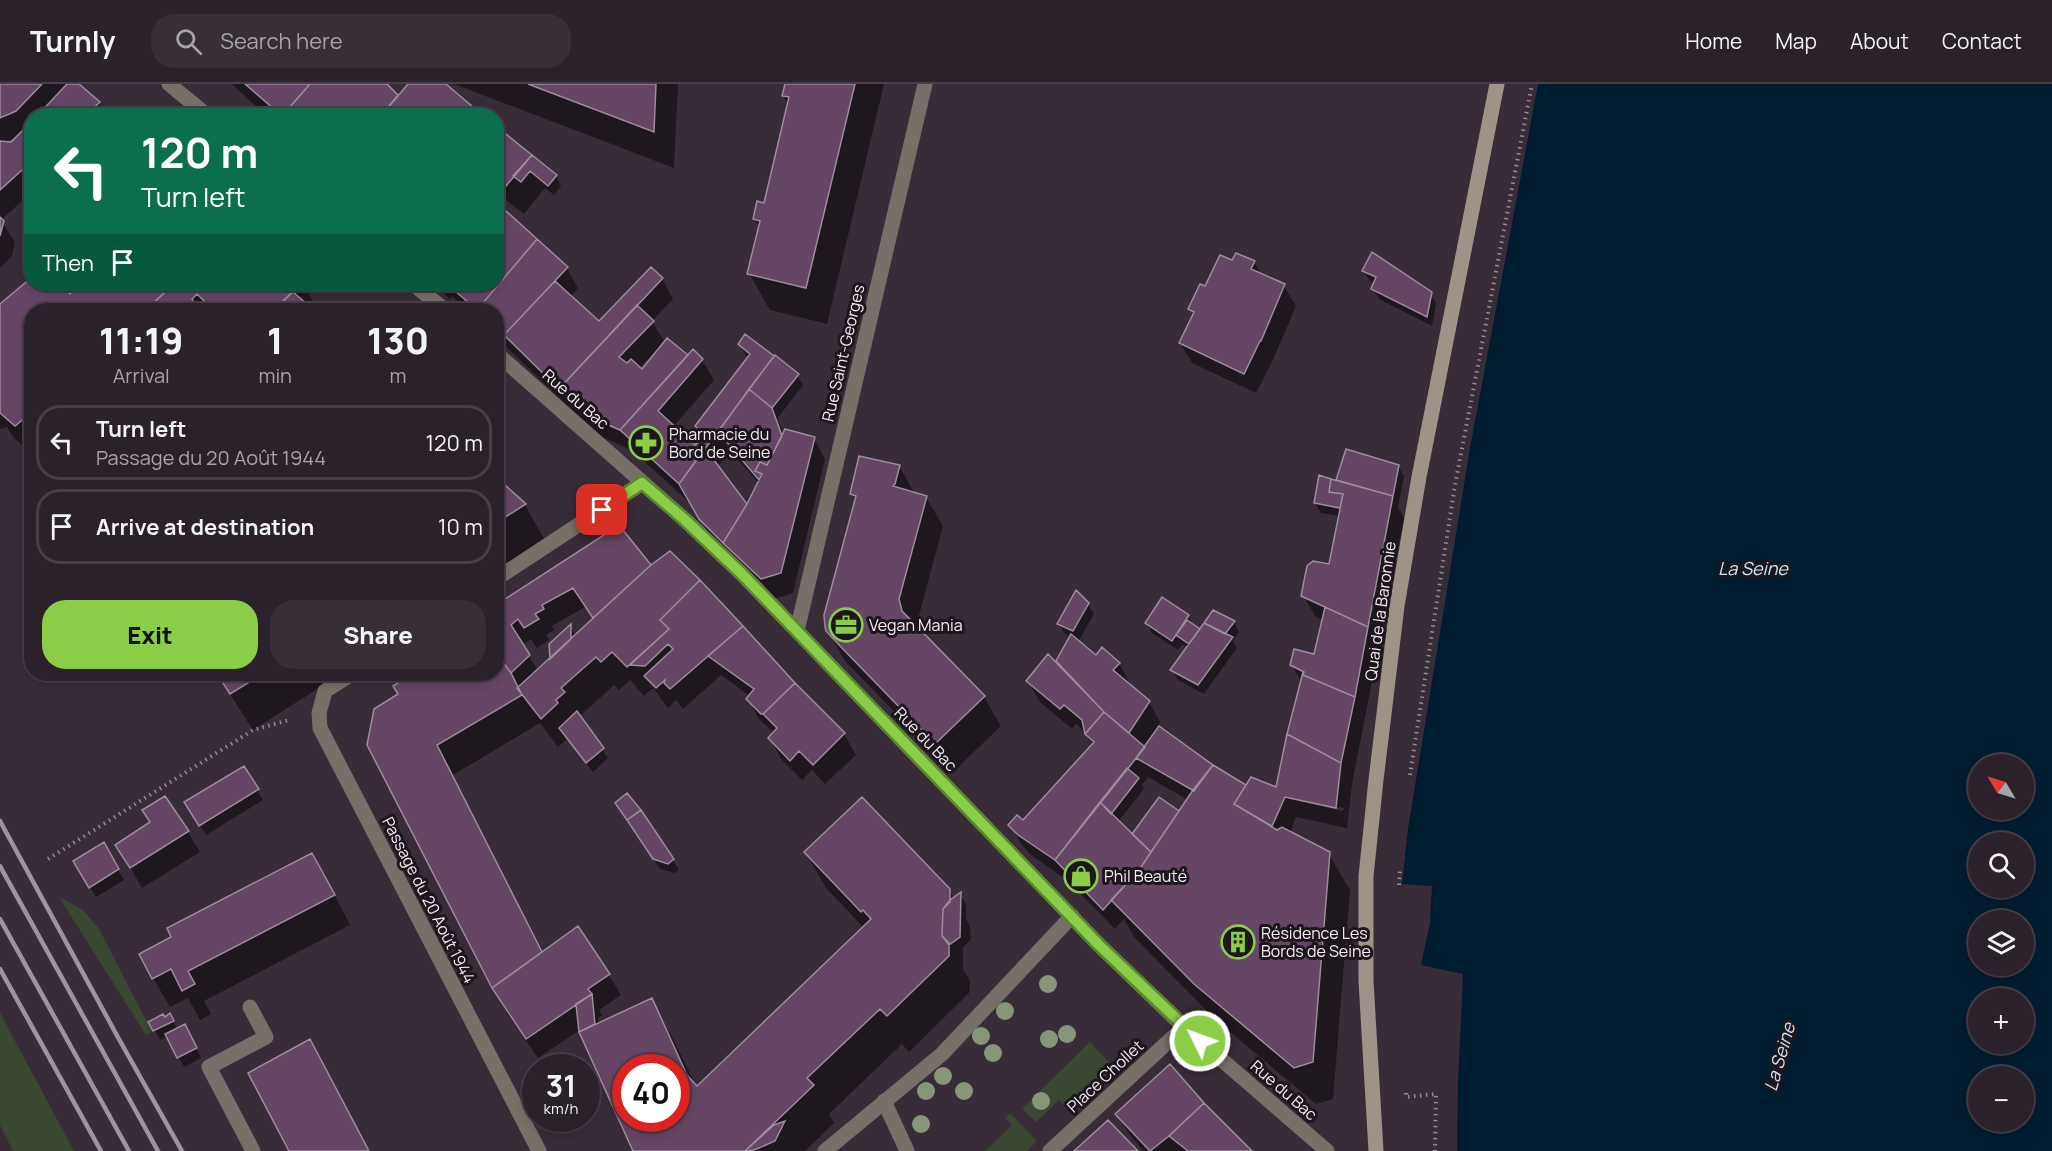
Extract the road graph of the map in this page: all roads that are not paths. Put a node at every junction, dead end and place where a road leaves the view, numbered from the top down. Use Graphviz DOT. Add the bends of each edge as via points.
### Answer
graph roads {
  1 [pos="169,84"];
  2 [pos="925,84"];
  3 [pos="1497,84"];
  4 [pos="198,108"];
  5 [pos="422,291"];
  6 [pos="437,303"];
  7 [pos="504,360"];
  8 [pos="642,483"];
  9 [pos="504,574"];
  10 [pos="797,631"];
  11 [pos="342,681"];
  12 [pos="1072,916"];
  13 [pos="250,1007"];
  14 [pos="1184,1027"];
  15 [pos="884,1101"];
  16 [pos="253,1151"];
  17 [pos="539,1151"];
  18 [pos="825,1151"];
  19 [pos="907,1151"];
  20 [pos="1050,1151"];
  21 [pos="1328,1151"];
  22 [pos="1377,1151"];
  1 -- 4 [label="street"];
  2 -- 10 [label="street, Rue Saint-Georges"];
  3 -- 22 [label="main road, Quai de la Baronnie" via="1397,606 1368,855 1366,981"];
  5 -- 6 [label="street"];
  7 -- 8 [label="street, Rue du Bac"];
  8 -- 9 [label="street"];
  8 -- 10 [label="street, Rue du Bac"];
  10 -- 12 [label="street, Rue du Bac"];
  11 -- 17 [label="street, Passage du 20 Août 1944" via="325,692 319,713 320,728"];
  12 -- 14 [label="street, Rue du Bac"];
  12 -- 15 [label="street" via="942,1054"];
  13 -- 16 [label="street" via="266,1037 209,1067"];
  14 -- 20 [label="street, Place Chollet"];
  14 -- 21 [label="street, Rue du Bac"];
  15 -- 18 [label="street"];
  15 -- 19 [label="street"];
}
